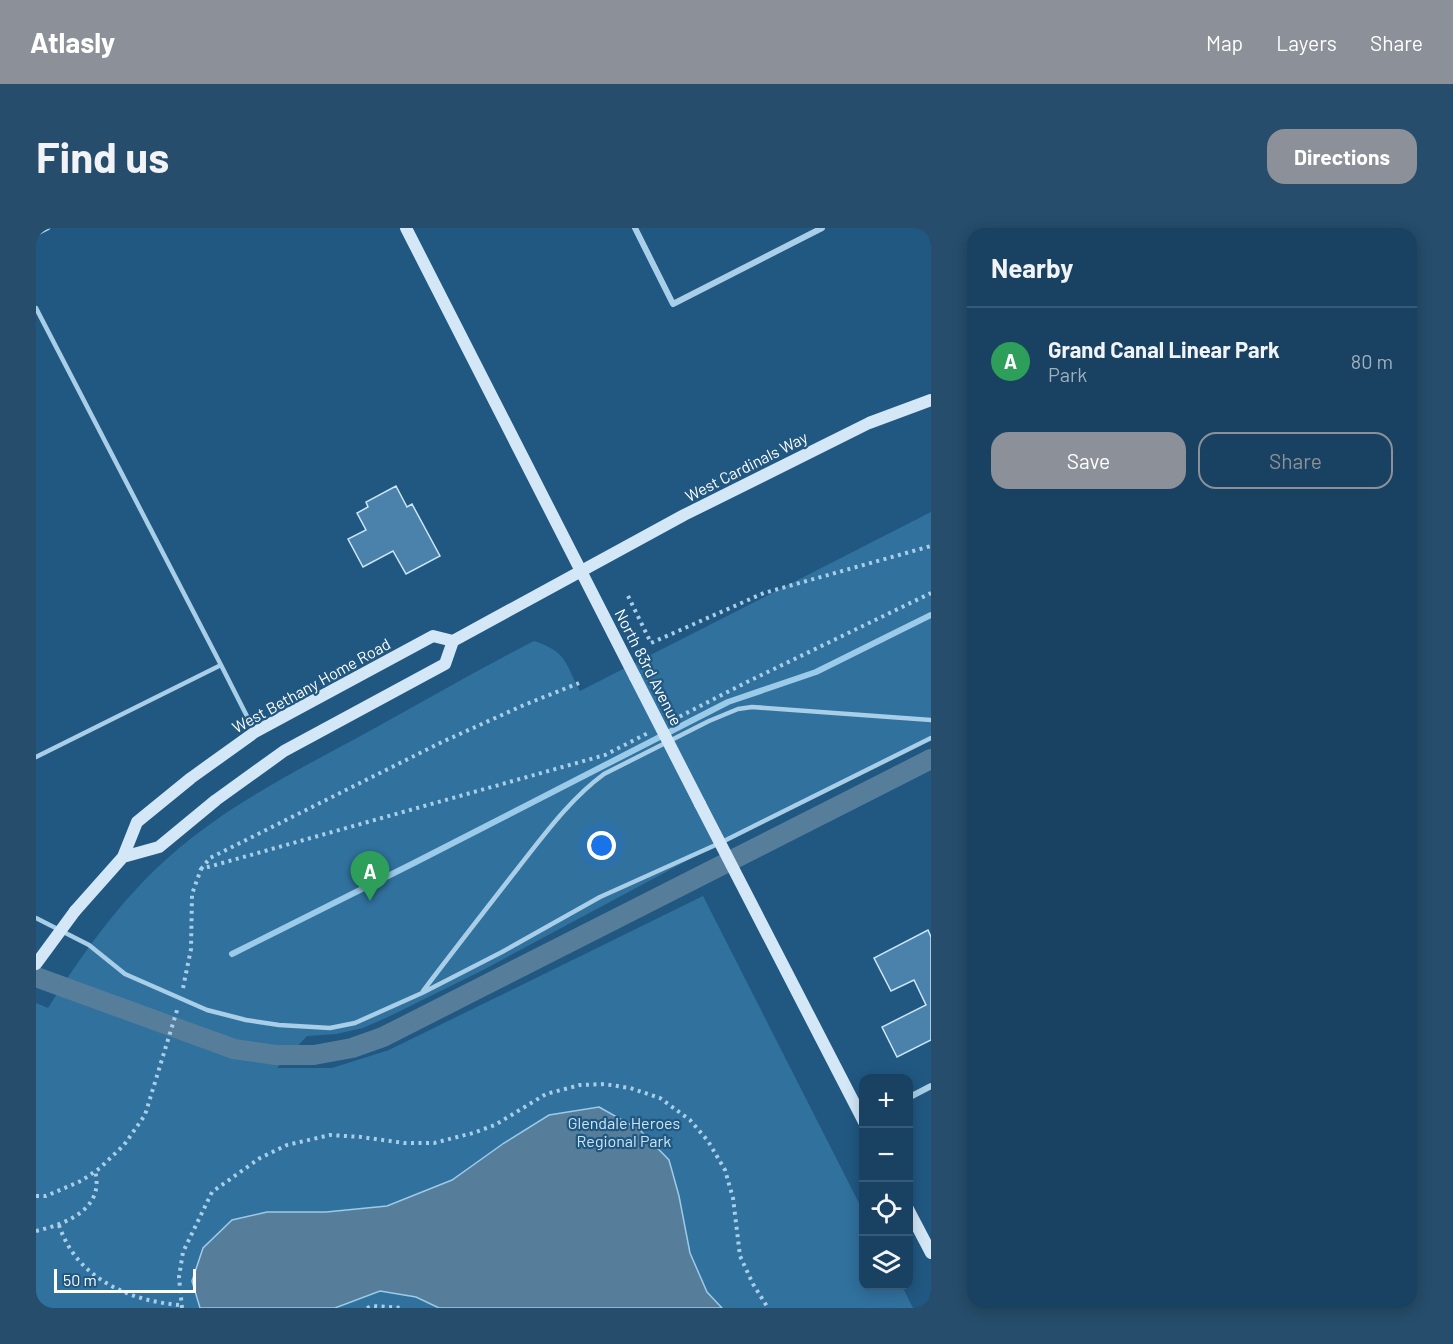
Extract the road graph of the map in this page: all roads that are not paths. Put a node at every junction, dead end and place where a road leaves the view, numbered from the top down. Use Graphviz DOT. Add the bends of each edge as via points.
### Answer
graph roads {
  1 [pos="48,228"];
  2 [pos="406,228"];
  3 [pos="635,228"];
  4 [pos="822,228"];
  5 [pos="36,234"];
  6 [pos="36,308"];
  7 [pos="931,400"];
  8 [pos="581,573"];
  9 [pos="453,641"];
  10 [pos="221,664"];
  11 [pos="931,720"];
  12 [pos="255,732"];
  13 [pos="931,738"];
  14 [pos="36,757"];
  15 [pos="720,843"];
  16 [pos="123,857"];
  17 [pos="36,918"];
  18 [pos="36,964"];
  19 [pos="422,993"];
  20 [pos="931,1086"];
  21 [pos="913,1096"];
  22 [pos="859,1113"];
  23 [pos="913,1217"];
  24 [pos="931,1253"];
  1 -- 5 [label="lane"];
  2 -- 8 [label="main road, North 83rd Avenue"];
  3 -- 4 [label="street" via="673,304"];
  6 -- 10 [label="lane"];
  7 -- 8 [label="main road, West Cardinals Way" via="849,433 684,515"];
  8 -- 9 [label="main road, West Bethany Home Road"];
  8 -- 15 [label="main road, North 83rd Avenue, bridge"];
  9 -- 12 [label="main road, West Bethany Home Road" via="433,636"];
  9 -- 16 [label="main road" via="445,664 284,751 159,848"];
  10 -- 12 [label="lane"];
  10 -- 14 [label="lane"];
  11 -- 19 [label="lane" via="770,707 738,709 604,774 546,833"];
  12 -- 16 [label="main road, West Bethany Home Road" via="137,822"];
  13 -- 15 [label="lane"];
  15 -- 19 [label="lane" via="600,897"];
  15 -- 22 [label="main road, North 83rd Avenue"];
  16 -- 18 [label="main road, West Bethany Home Road, bridge" via="75,911"];
  17 -- 19 [label="lane" via="89,945 125,974 180,1002 246,1020 330,1028 355,1023"];
  20 -- 21 [label="street"];
  23 -- 24 [label="main road"];
}
